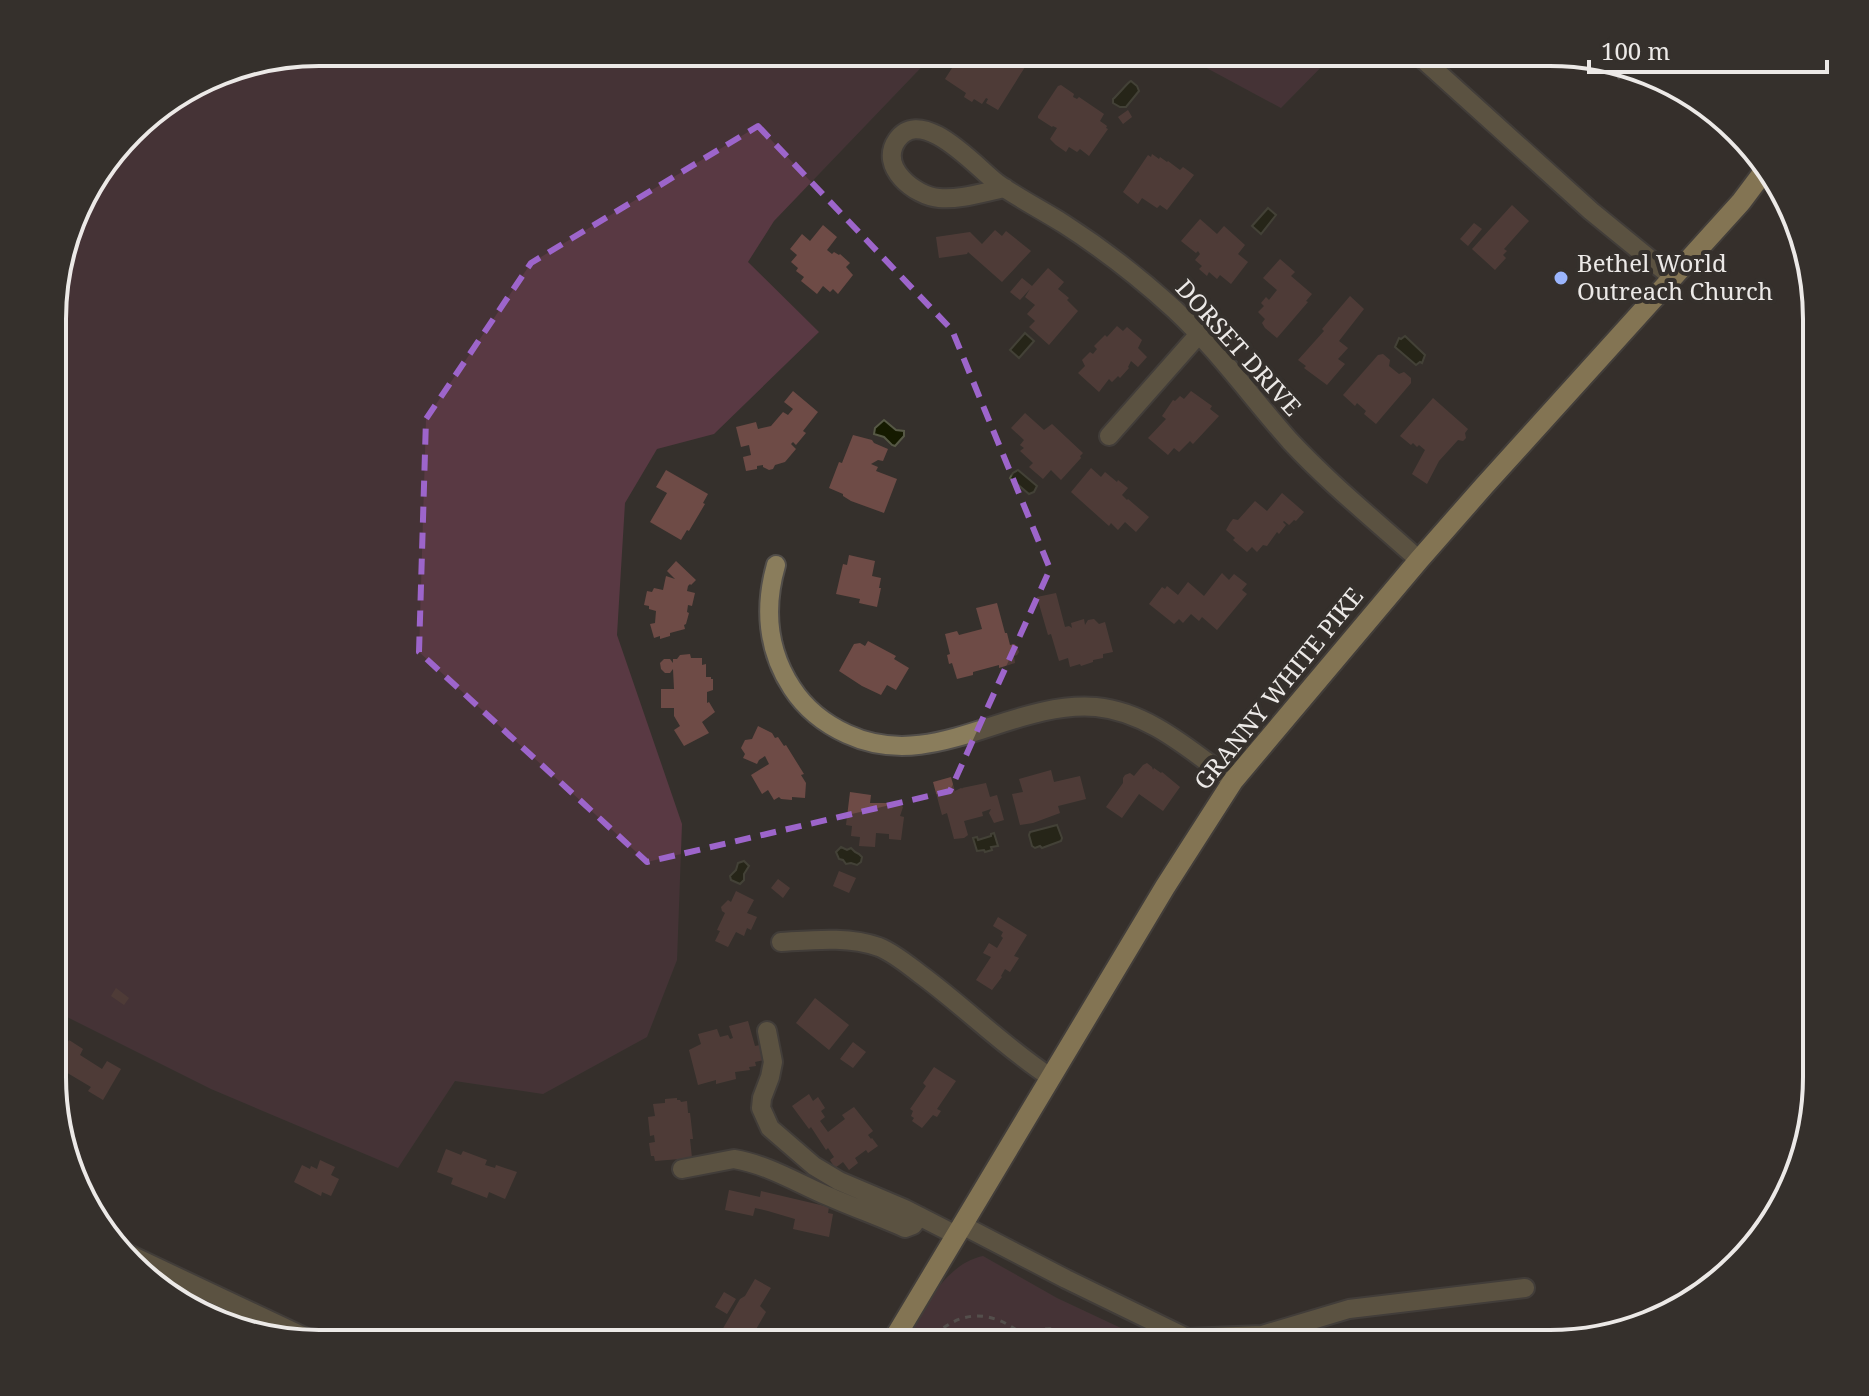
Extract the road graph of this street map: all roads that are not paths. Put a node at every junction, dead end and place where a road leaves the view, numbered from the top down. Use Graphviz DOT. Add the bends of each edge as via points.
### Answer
graph roads {
  1 [pos="1431,67"];
  2 [pos="1760,177"];
  3 [pos="1005,188"];
  4 [pos="1673,278"];
  5 [pos="1199,334"];
  6 [pos="1109,436"];
  7 [pos="1419,560"];
  8 [pos="776,565"];
  9 [pos="1233,781"];
  10 [pos="781,942"];
  11 [pos="767,1031"];
  12 [pos="1050,1077"];
  13 [pos="682,1169"];
  14 [pos="919,1216"];
  15 [pos="959,1230"];
  16 [pos="149,1264"];
  17 [pos="1525,1288"];
  18 [pos="285,1328"];
  19 [pos="900,1329"];
  20 [pos="1170,1330"];
  21 [pos="1279,1330"];
  1 -- 4 [label="street"];
  2 -- 4 [label="main road, GRANNY WHITE PIKE"];
  3 -- 3 [label="street, DORSET DRIVE" via="964,153 926,131 908,131 894,147 895,170 929,196 951,198"];
  3 -- 5 [label="street, DORSET DRIVE" via="1110,256"];
  4 -- 7 [label="main road, GRANNY WHITE PIKE"];
  5 -- 6 [label="street"];
  5 -- 7 [label="street, DORSET DRIVE" via="1292,443"];
  7 -- 9 [label="main road, GRANNY WHITE PIKE"];
  8 -- 9 [label="street" via="768,607 779,664 805,704 843,733 881,745 921,746 1062,708 1096,707 1145,720"];
  9 -- 12 [label="main road, GRANNY WHITE PIKE"];
  10 -- 12 [label="street" via="843,941 886,950"];
  11 -- 14 [label="street" via="773,1057 761,1108 770,1128 828,1175"];
  12 -- 15 [label="main road, GRANNY WHITE PIKE"];
  13 -- 14 [label="street" via="743,1160 905,1228"];
  14 -- 15 [label="street"];
  15 -- 19 [label="main road, GRANNY WHITE PIKE"];
  15 -- 20 [label="street"];
  16 -- 18 [label="street"];
  17 -- 21 [label="street" via="1349,1309"];
}
